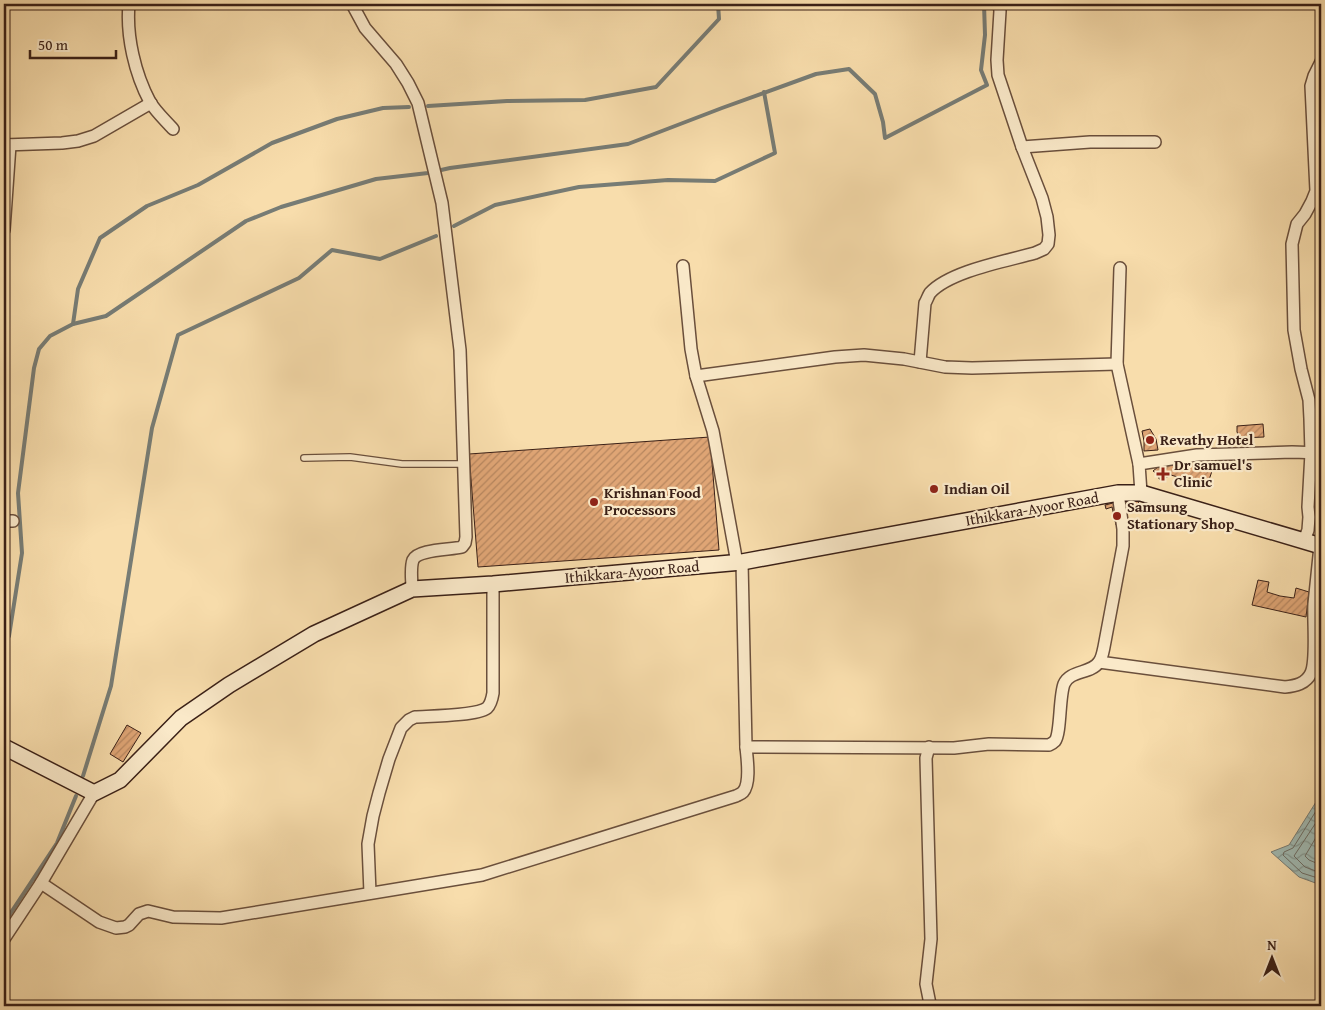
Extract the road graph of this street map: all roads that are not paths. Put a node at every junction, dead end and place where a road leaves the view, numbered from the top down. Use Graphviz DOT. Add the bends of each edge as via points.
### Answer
graph roads {
  1 [pos="129,4"];
  2 [pos="352,4"];
  3 [pos="999,4"];
  4 [pos="1321,62"];
  5 [pos="151,103"];
  6 [pos="173,129"];
  7 [pos="1156,142"];
  8 [pos="7,145"];
  9 [pos="1022,147"];
  10 [pos="4,230"];
  11 [pos="683,266"];
  12 [pos="1120,268"];
  13 [pos="920,362"];
  14 [pos="1117,364"];
  15 [pos="696,376"];
  16 [pos="1316,453"];
  17 [pos="304,458"];
  18 [pos="464,464"];
  19 [pos="1139,464"];
  20 [pos="1118,493"];
  21 [pos="1141,493"];
  22 [pos="1304,541"];
  23 [pos="1321,546"];
  24 [pos="740,562"];
  25 [pos="492,584"];
  26 [pos="412,588"];
  27 [pos="1099,662"];
  28 [pos="746,746"];
  29 [pos="4,747"];
  30 [pos="929,747"];
  31 [pos="94,792"];
  32 [pos="41,883"];
  33 [pos="370,893"];
  34 [pos="4,939"];
  35 [pos="929,1006"];
  1 -- 5 [label="street" via="130,45"];
  2 -- 18 [label="street" via="365,28 396,64 418,102 442,203 460,350"];
  3 -- 9 [label="street" via="998,74"];
  4 -- 16 [label="street" via="1311,86 1316,191 1297,224 1292,244 1294,330"];
  5 -- 6 [label="street"];
  5 -- 8 [label="street" via="94,136 78,141"];
  7 -- 9 [label="street"];
  8 -- 10 [label="street"];
  9 -- 13 [label="street" via="1042,198 1047,217 1048,244 1035,253 960,274 928,295"];
  11 -- 15 [label="street"];
  12 -- 14 [label="street"];
  13 -- 14 [label="street" via="972,368"];
  13 -- 15 [label="street" via="864,355"];
  14 -- 19 [label="street"];
  15 -- 24 [label="street" via="712,431"];
  16 -- 19 [label="street" via="1197,455"];
  16 -- 22 [label="street" via="1309,481 1308,530"];
  17 -- 18 [label="lane" via="350,457 402,464"];
  18 -- 26 [label="street" via="466,543 462,547 415,556 412,561"];
  19 -- 21 [label="street"];
  20 -- 21 [label="main road, Ithikkara-Ayoor Road"];
  20 -- 24 [label="main road, Ithikkara-Ayoor Road"];
  20 -- 27 [label="street" via="1123,546"];
  21 -- 22 [label="main road, Ithikkara-Ayoor Road"];
  22 -- 23 [label="main road, Ithikkara-Ayoor Road"];
  23 -- 27 [label="street" via="1314,605 1312,672 1307,680 1296,686"];
  24 -- 25 [label="main road, Ithikkara-Ayoor Road"];
  24 -- 28 [label="street"];
  25 -- 26 [label="main road, Ithikkara-Ayoor Road"];
  25 -- 33 [label="street" via="491,701 488,707 475,713 415,717 401,728 373,816 368,844"];
  26 -- 31 [label="main road, Ithikkara-Ayoor Road" via="314,634 229,685 181,718 120,780"];
  27 -- 30 [label="street" via="1065,682 1054,743"];
  28 -- 30 [label="street"];
  28 -- 33 [label="street" via="747,785 736,796 482,875"];
  29 -- 31 [label="main road"];
  30 -- 35 [label="street" via="926,758 931,939 926,984"];
  31 -- 32 [label="street"];
  32 -- 33 [label="street" via="98,922 116,928 125,927 139,914 148,912 173,917 221,918"];
  32 -- 34 [label="street"];
}
